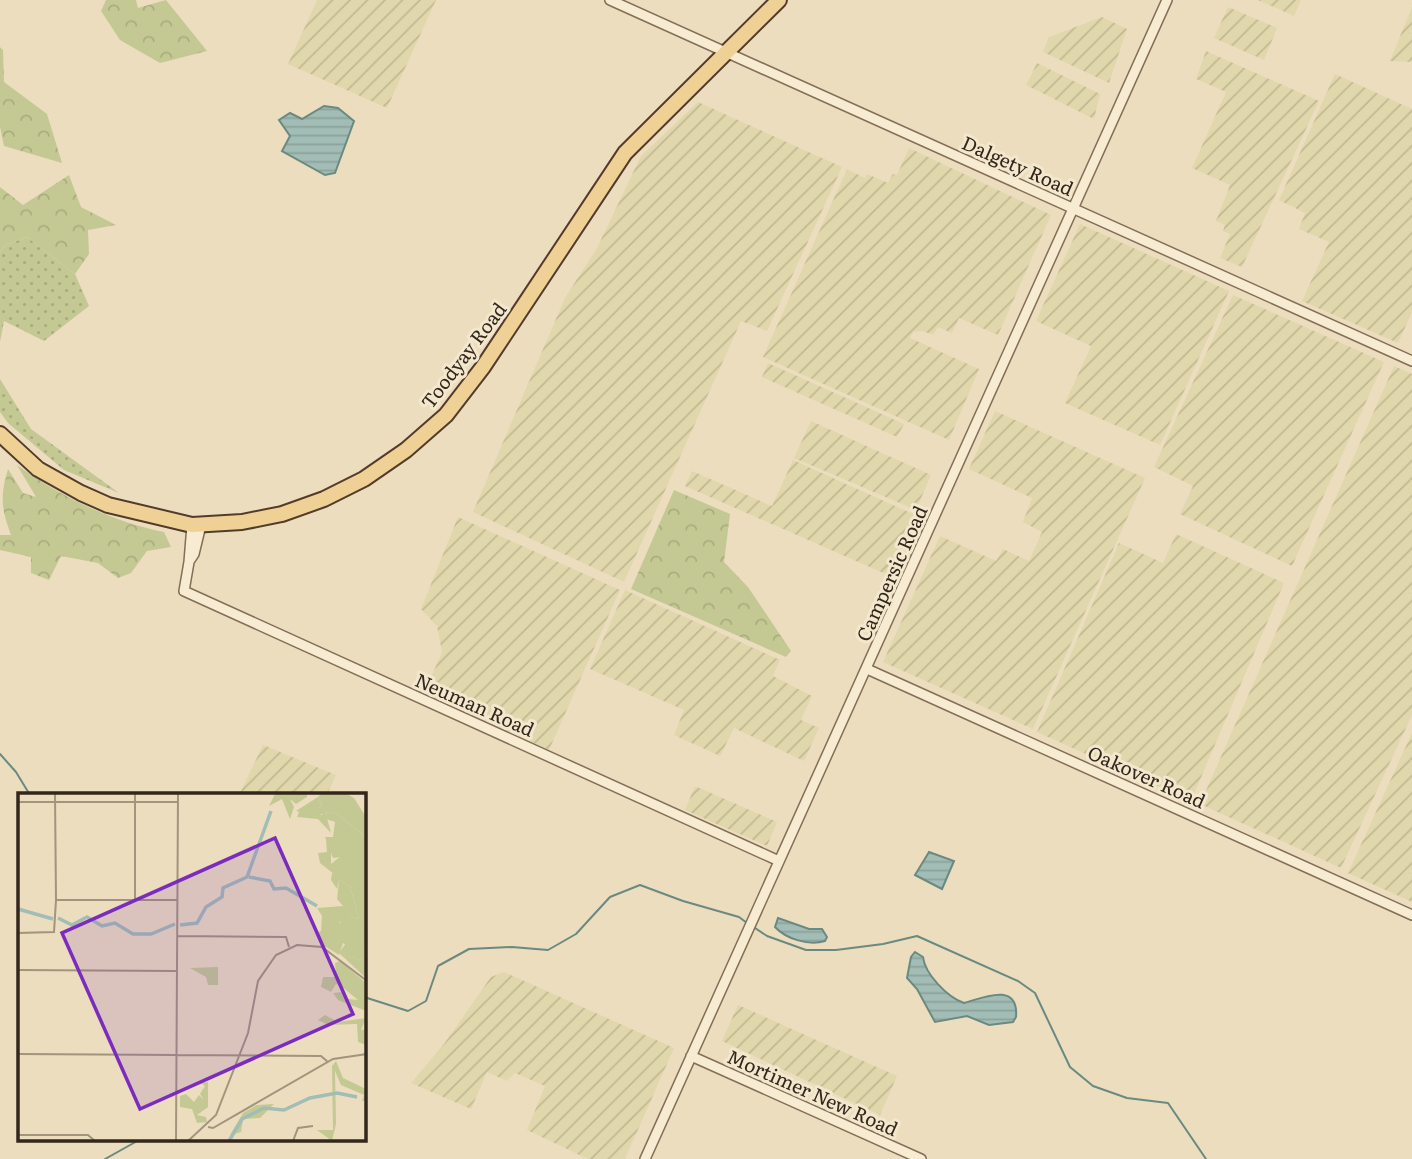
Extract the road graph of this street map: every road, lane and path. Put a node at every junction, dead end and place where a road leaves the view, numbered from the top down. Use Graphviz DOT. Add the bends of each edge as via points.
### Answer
graph roads {
  1 [pos="610,0"];
  2 [pos="779,0"];
  3 [pos="1167,0"];
  4 [pos="726,52"];
  5 [pos="1073,209"];
  6 [pos="1412,361"];
  7 [pos="0,434"];
  8 [pos="196,525"];
  9 [pos="867,669"];
  10 [pos="779,861"];
  11 [pos="1412,915"];
  12 [pos="691,1056"];
  13 [pos="645,1159"];
  14 [pos="921,1159"];
  1 -- 4 [label="street, Dalgety Road"];
  2 -- 4 [label="main road, Toodyay Road"];
  3 -- 5 [label="street, Campersic Road"];
  4 -- 5 [label="street, Dalgety Road"];
  4 -- 8 [label="main road, Toodyay Road" via="625,153 446,415 386,466 324,499 282,514"];
  5 -- 6 [label="street, Dalgety Road"];
  5 -- 9 [label="street, Campersic Road"];
  7 -- 8 [label="main road, Toodyay Road" via="38,469 81,493 108,505"];
  8 -- 10 [label="street, Neuman Road" via="184,591"];
  9 -- 10 [label="street, Campersic Road"];
  9 -- 11 [label="street, Oakover Road"];
  10 -- 12 [label="street, Campersic Road"];
  12 -- 13 [label="street, Campersic Road"];
  12 -- 14 [label="street, Mortimer New Road"];
}
